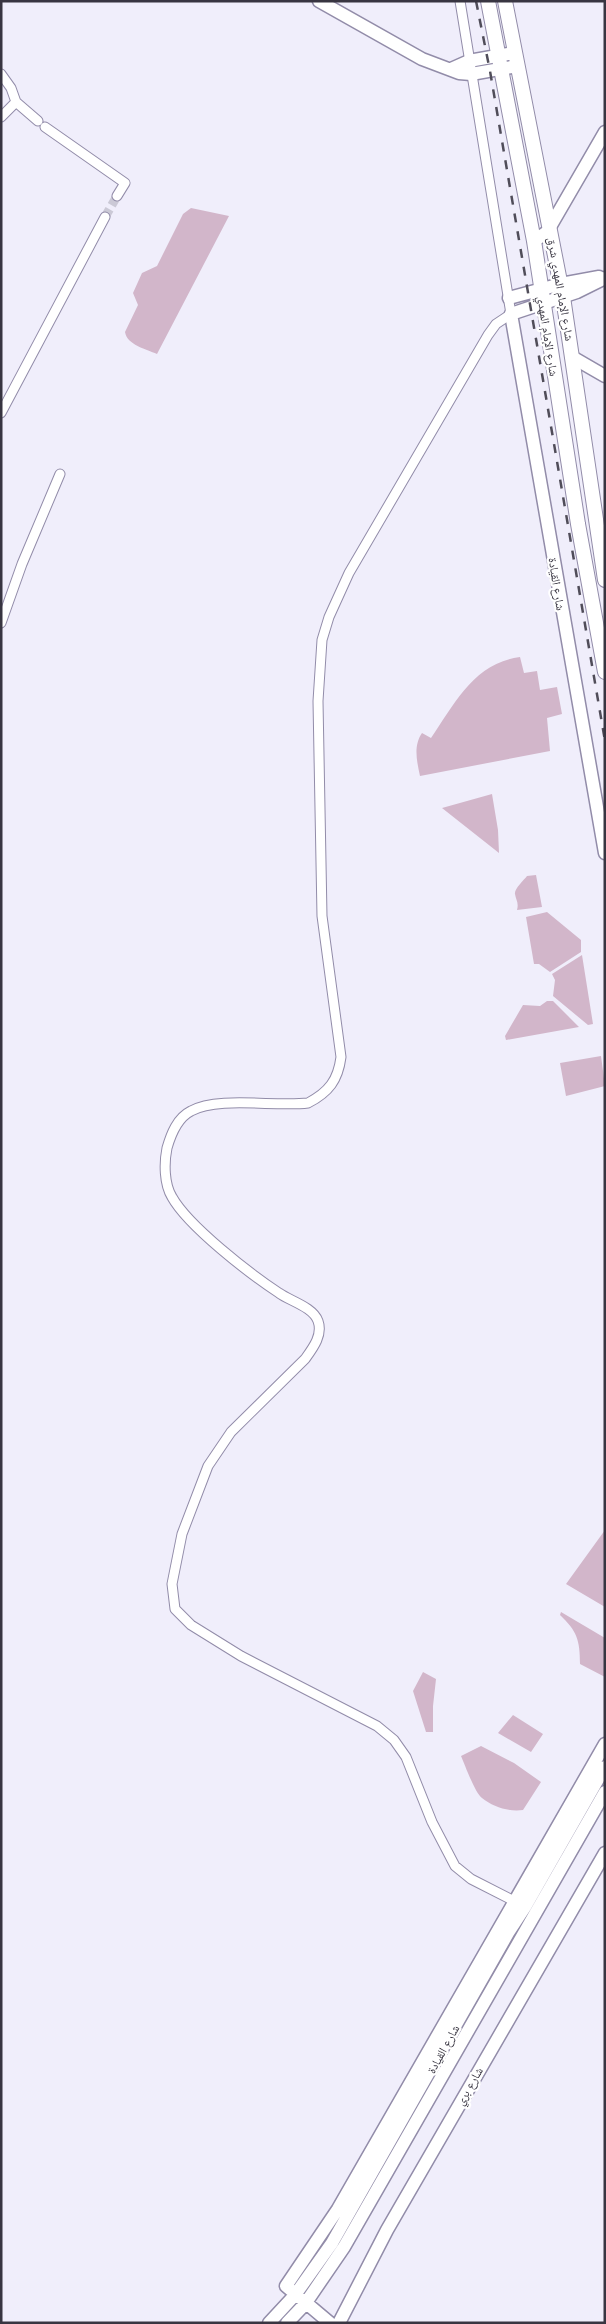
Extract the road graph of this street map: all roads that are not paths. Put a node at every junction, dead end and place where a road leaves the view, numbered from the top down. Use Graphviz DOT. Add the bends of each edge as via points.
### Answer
graph roads {
  1 [pos="319,1"];
  2 [pos="460,1"];
  3 [pos="488,1"];
  4 [pos="504,1"];
  5 [pos="516,59"];
  6 [pos="469,61"];
  7 [pos="499,63"];
  8 [pos="451,69"];
  9 [pos="1,74"];
  10 [pos="471,74"];
  11 [pos="16,102"];
  12 [pos="1,117"];
  13 [pos="605,132"];
  14 [pos="117,196"];
  15 [pos="105,217"];
  16 [pos="550,227"];
  17 [pos="534,241"];
  18 [pos="605,277"];
  19 [pos="541,290"];
  20 [pos="562,290"];
  21 [pos="509,298"];
  22 [pos="543,304"];
  23 [pos="511,314"];
  24 [pos="572,357"];
  25 [pos="605,376"];
  26 [pos="1,413"];
  27 [pos="60,474"];
  28 [pos="605,580"];
  29 [pos="1,623"];
  30 [pos="605,672"];
  31 [pos="605,853"];
  32 [pos="605,1744"];
  33 [pos="605,1767"];
  34 [pos="605,1792"];
  35 [pos="605,1852"];
  36 [pos="520,1904"];
  37 [pos="290,2291"];
  38 [pos="305,2304"];
  39 [pos="269,2323"];
  40 [pos="287,2323"];
  41 [pos="330,2323"];
  42 [pos="339,2323"];
  1 -- 8 [label="main road" via="422,59"];
  2 -- 6 [label="street"];
  3 -- 7 [label="main road, شارع الإمام المهدي"];
  4 -- 5 [label="main road, شارع الإمام المهدي شرق"];
  5 -- 7 [label="main road"];
  5 -- 16 [label="main road, شارع الإمام المهدي شرق"];
  6 -- 7 [label="main road"];
  6 -- 8 [label="main road"];
  6 -- 10 [label="street"];
  7 -- 10 [label="main road"];
  7 -- 17 [label="main road, شارع الإمام المهدي"];
  8 -- 10 [label="main road"];
  9 -- 11 [label="street"];
  10 -- 21 [label="street"];
  11 -- 12 [label="street"];
  11 -- 14 [label="street" via="104,171 122,180 125,184"];
  13 -- 16 [label="main road"];
  15 -- 26 [label="street"];
  16 -- 17 [label="main road"];
  16 -- 20 [label="main road, شارع الإمام المهدي شرق"];
  17 -- 19 [label="main road, شارع الإمام المهدي"];
  18 -- 20 [label="main road"];
  19 -- 20 [label="main road"];
  19 -- 21 [label="main road"];
  19 -- 22 [label="main road, شارع الإمام المهدي"];
  20 -- 22 [label="main road"];
  20 -- 24 [label="main road, شارع الإمام المهدي شرق"];
  21 -- 23 [label="street"];
  22 -- 23 [label="main road"];
  22 -- 30 [label="main road, شارع الإمام المهدي"];
  23 -- 31 [label="main road, شارع القيادة"];
  23 -- 36 [label="street" via="488,335 349,573 322,640 318,701 322,916 341,1056 339,1071 333,1085 308,1103 224,1104 190,1111 170,1135 166,1180 170,1195 181,1210 262,1282 311,1312 318,1320 320,1330 305,1359 230,1432 208,1466 182,1534 172,1584 175,1609 191,1625 241,1656 377,1726 394,1740 406,1757 432,1822 455,1866 471,1879"];
  24 -- 25 [label="main road"];
  24 -- 28 [label="main road, شارع الإمام المهدي شرق"];
  27 -- 29 [label="street"];
  32 -- 36 [label="main road, شارع القيادة"];
  33 -- 36 [label="main road, شارع القيادة"];
  34 -- 38 [label="main road, شارع القيادة" via="344,2247"];
  35 -- 42 [label="main road, شارع بري" via="386,2230"];
  36 -- 37 [label="main road, شارع القيادة" via="508,1933 332,2243"];
  37 -- 38 [label="main road"];
  37 -- 39 [label="main road, شارع القيادة"];
  38 -- 40 [label="main road, شارع القيادة"];
  38 -- 41 [label="main road"];
}
